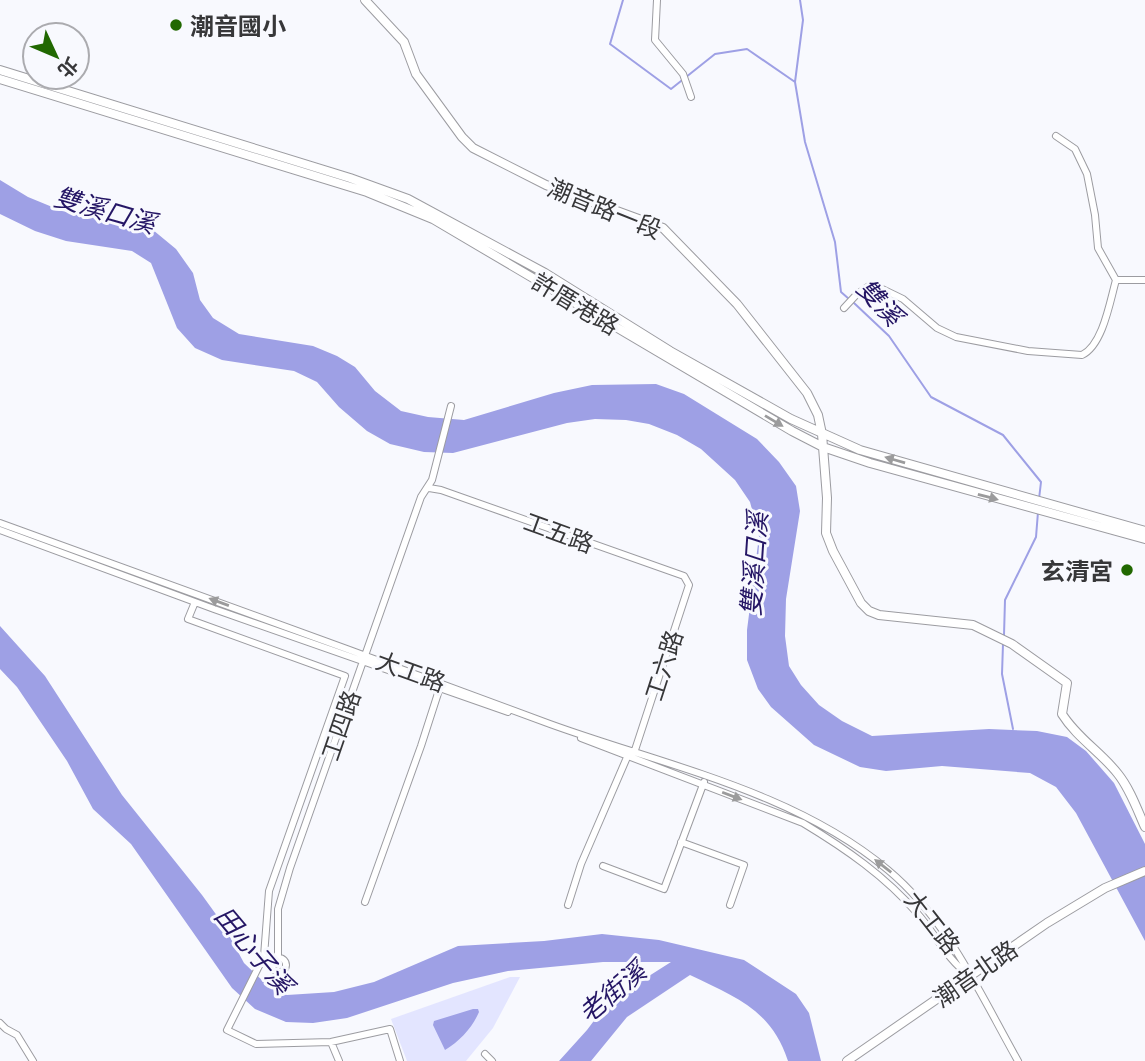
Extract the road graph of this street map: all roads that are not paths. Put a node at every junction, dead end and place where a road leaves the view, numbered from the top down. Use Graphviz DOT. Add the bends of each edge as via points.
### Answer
graph roads {
  1 [pos="365,0"];
  2 [pos="657,0"];
  3 [pos="0,70"];
  4 [pos="0,79"];
  5 [pos="691,97"];
  6 [pos="188,131"];
  7 [pos="1056,136"];
  8 [pos="449,225"];
  9 [pos="1116,280"];
  10 [pos="1145,280"];
  11 [pos="849,303"];
  12 [pos="451,409"];
  13 [pos="823,440"];
  14 [pos="429,488"];
  15 [pos="1040,508"];
  16 [pos="0,523"];
  17 [pos="0,530"];
  18 [pos="1145,531"];
  19 [pos="1145,539"];
  20 [pos="688,580"];
  21 [pos="195,602"];
  22 [pos="214,609"];
  23 [pos="207,626"];
  24 [pos="364,657"];
  25 [pos="440,685"];
  26 [pos="631,752"];
  27 [pos="706,777"];
  28 [pos="703,785"];
  29 [pos="1145,827"];
  30 [pos="681,842"];
  31 [pos="603,866"];
  32 [pos="1145,871"];
  33 [pos="365,902"];
  34 [pos="568,905"];
  35 [pos="730,905"];
  36 [pos="278,957"];
  37 [pos="970,976"];
  38 [pos="0,1023"];
  39 [pos="331,1042"];
  40 [pos="485,1054"];
  41 [pos="33,1061"];
  42 [pos="339,1061"];
  43 [pos="400,1061"];
  44 [pos="492,1061"];
  45 [pos="847,1061"];
  46 [pos="1018,1061"];
  1 -- 13 [label="street, 潮音路一段" via="404,42 416,74 473,148 546,185 663,228 674,237 737,304 807,393"];
  2 -- 5 [label="street" via="654,40 683,74"];
  3 -- 6 [label="street, 許厝港路"];
  4 -- 6 [label="street, 許厝港路"];
  6 -- 8 [label="street, 許厝港路" via="350,178 408,199"];
  7 -- 9 [label="street" via="1074,149 1087,174 1098,248"];
  8 -- 13 [label="street, 許厝港路" via="545,273"];
  8 -- 13 [label="street, 許厝港路, one-way" via="792,431"];
  9 -- 10 [label="street"];
  9 -- 11 [label="street" via="1098,338 1083,355 1028,351 956,337 937,328 903,299 872,284"];
  12 -- 14 [label="street, 工四路"];
  13 -- 15 [label="street, 許厝港路, one-way" via="870,463"];
  15 -- 13 [label="street, 許厝港路, one-way" via="1031,499"];
  13 -- 29 [label="street, 潮音路一段" via="826,533 860,603 879,615 973,625 1012,644 1067,683 1062,714 1117,773"];
  14 -- 20 [label="street, 工五路"];
  14 -- 24 [label="street, 工四路" via="421,497"];
  15 -- 18 [label="street, 許厝港路"];
  15 -- 19 [label="street, 許厝港路"];
  24 -- 16 [label="street, 大工路, one-way"];
  17 -- 21 [label="street, 大工路"];
  20 -- 26 [label="street, 工六路"];
  21 -- 22 [label="street, 大工路"];
  21 -- 23 [label="street" via="188,619"];
  22 -- 23 [label="street"];
  22 -- 24 [label="street, 大工路"];
  23 -- 39 [label="street" via="345,676 269,891 264,956 227,1030 256,1044"];
  24 -- 25 [label="street, 大工路"];
  24 -- 36 [label="street, 工四路" via="281,896"];
  25 -- 26 [label="street, 大工路"];
  25 -- 33 [label="street"];
  26 -- 27 [label="street, 大工路"];
  26 -- 28 [label="street, 大工路"];
  26 -- 34 [label="street, 工六路"];
  27 -- 28 [label="street"];
  37 -- 27 [label="street, 大工路, one-way" via="933,917 887,869 825,827"];
  28 -- 30 [label="street"];
  28 -- 37 [label="street, 大工路, one-way" via="803,823 850,853 894,888 958,968"];
  30 -- 31 [label="street" via="664,889"];
  30 -- 35 [label="street" via="744,865"];
  32 -- 37 [label="street, 潮音北路" via="1105,888"];
  37 -- 45 [label="street, 潮音北路"];
  37 -- 46 [label="street"];
  38 -- 41 [label="street" via="17,1035"];
  39 -- 42 [label="street"];
  39 -- 43 [label="street" via="390,1029"];
  40 -- 44 [label="street"];
}
